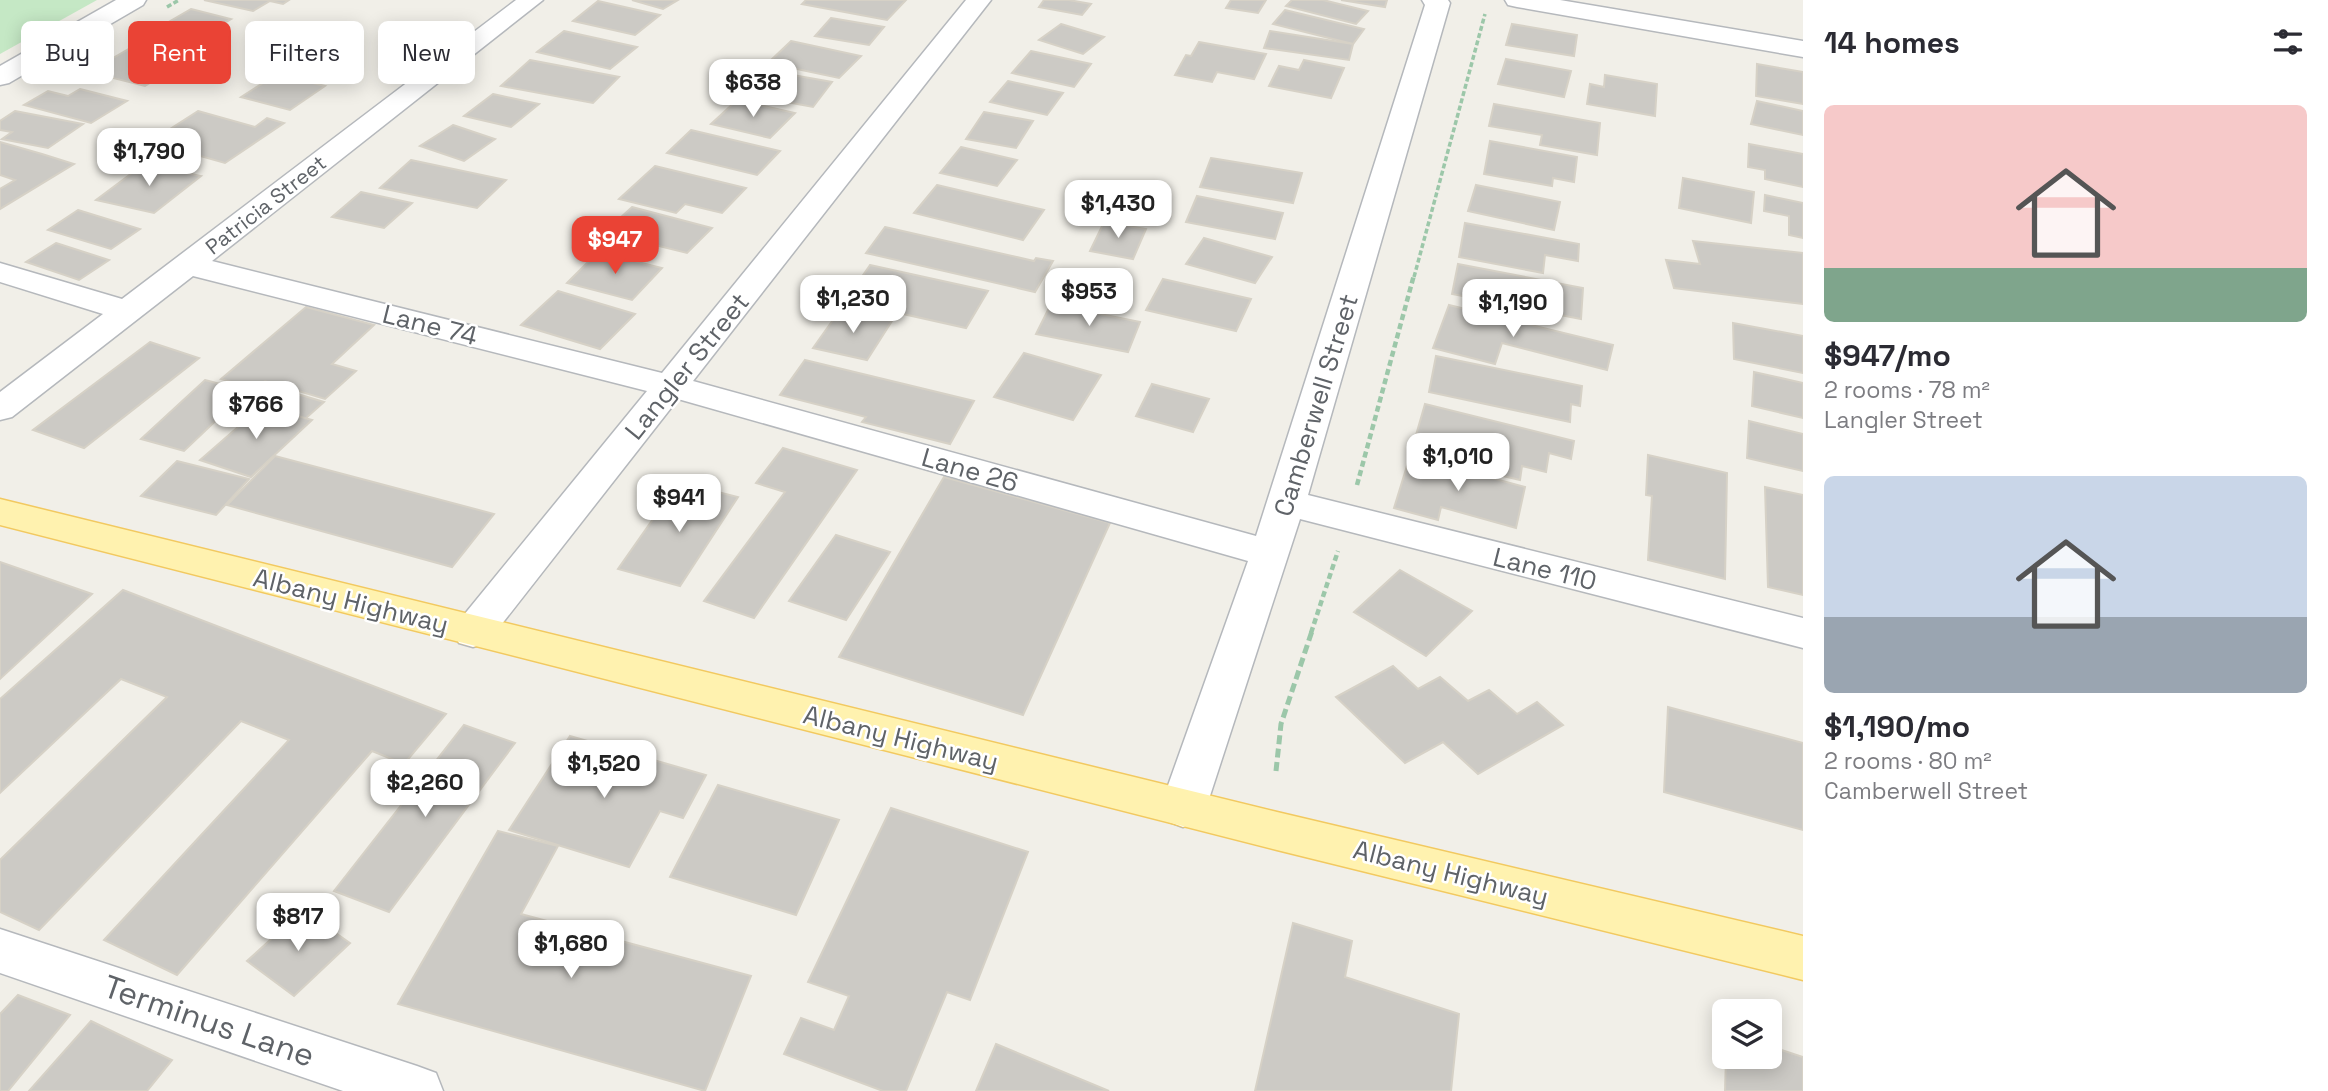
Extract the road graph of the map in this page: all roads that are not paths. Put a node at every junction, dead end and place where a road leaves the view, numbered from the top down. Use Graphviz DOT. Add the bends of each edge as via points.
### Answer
graph roads {
  1 [pos="134,0"];
  2 [pos="531,0"];
  3 [pos="979,0"];
  4 [pos="1434,0"];
  5 [pos="1517,0"];
  6 [pos="1803,49"];
  7 [pos="0,77"];
  8 [pos="190,265"];
  9 [pos="0,272"];
  10 [pos="128,311"];
  11 [pos="671,386"];
  12 [pos="0,409"];
  13 [pos="1287,503"];
  14 [pos="0,512"];
  15 [pos="1270,554"];
  16 [pos="473,632"];
  17 [pos="1803,633"];
  18 [pos="1183,808"];
  19 [pos="0,951"];
  20 [pos="1803,958"];
  21 [pos="417,1091"];
  1 -- 7 [label="street"];
  2 -- 8 [label="street, Patricia Street"];
  3 -- 11 [label="street, Langler Street"];
  4 -- 13 [label="street, Camberwell Street" via="1438,3"];
  5 -- 6 [label="street"];
  8 -- 10 [label="street, Patricia Street"];
  8 -- 11 [label="street, Lane 74"];
  9 -- 10 [label="street"];
  10 -- 12 [label="street, Patricia Street"];
  11 -- 15 [label="street, Lane 26"];
  11 -- 16 [label="street, Langler Street"];
  13 -- 15 [label="street, Camberwell Street"];
  13 -- 17 [label="street, Lane 110"];
  14 -- 16 [label="main road, Albany Highway"];
  15 -- 18 [label="street, Camberwell Street"];
  16 -- 18 [label="main road, Albany Highway"];
  18 -- 20 [label="main road, Albany Highway"];
  19 -- 21 [label="street, Terminus Lane"];
}
